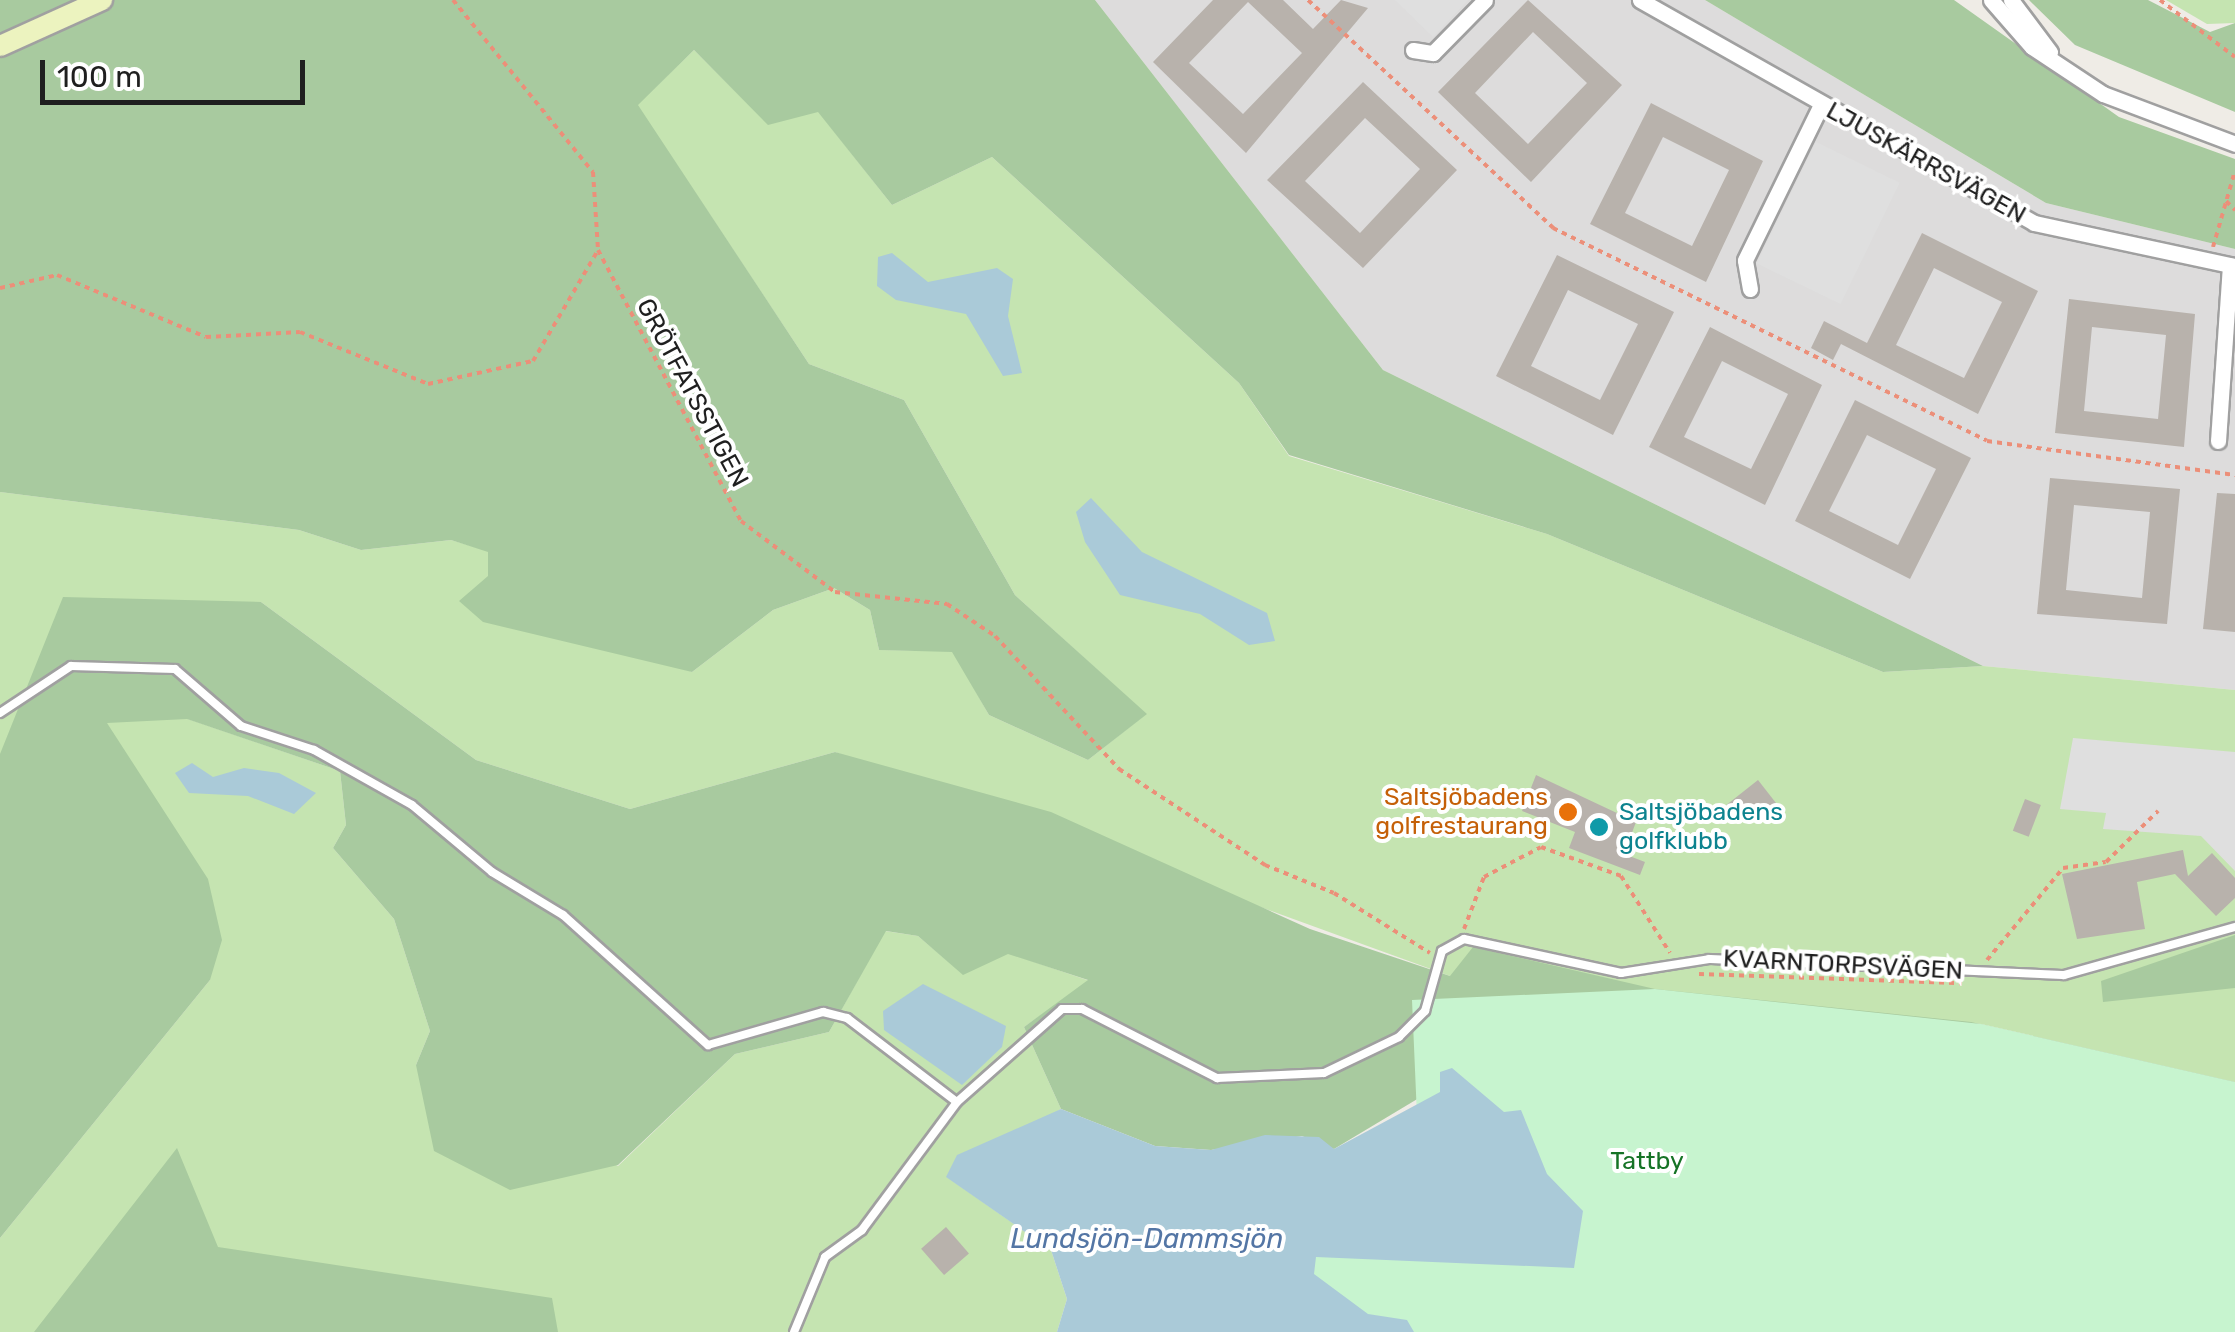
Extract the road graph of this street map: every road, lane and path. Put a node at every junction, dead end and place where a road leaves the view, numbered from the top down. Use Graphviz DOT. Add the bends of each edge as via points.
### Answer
graph roads {
  1 [pos="102,0"];
  2 [pos="453,0"];
  3 [pos="1484,0"];
  4 [pos="1640,0"];
  5 [pos="1991,0"];
  6 [pos="2011,0"];
  7 [pos="2160,0"];
  8 [pos="0,46"];
  9 [pos="1413,50"];
  10 [pos="2235,57"];
  11 [pos="2066,70"];
  12 [pos="1821,105"];
  13 [pos="2235,144"];
  14 [pos="2235,171"];
  15 [pos="2226,201"];
  16 [pos="2235,210"];
  17 [pos="2213,247"];
  18 [pos="598,250"];
  19 [pos="2233,266"];
  20 [pos="0,288"];
  21 [pos="1750,289"];
  22 [pos="2218,441"];
  23 [pos="0,713"];
  24 [pos="2158,811"];
  25 [pos="2235,927"];
  26 [pos="1464,939"];
  27 [pos="1442,951"];
  28 [pos="1680,970"];
  29 [pos="1975,971"];
  30 [pos="957,1102"];
  31 [pos="794,1332"];
  1 -- 8 [label="main road"];
  2 -- 18 [label="path" via="594,172"];
  3 -- 9 [label="street" via="1432,53"];
  4 -- 12 [label="street, LJUSKÄRRSVÄGEN"];
  5 -- 11 [label="street"];
  6 -- 11 [label="street"];
  7 -- 10 [label="path"];
  11 -- 13 [label="street" via="2136,110"];
  12 -- 19 [label="street, LJUSKÄRRSVÄGEN" via="2034,224"];
  12 -- 21 [label="street" via="1744,260"];
  14 -- 15 [label="path"];
  15 -- 16 [label="path"];
  15 -- 17 [label="path"];
  18 -- 20 [label="path" via="534,361 428,384 300,332 206,337 57,275"];
  18 -- 27 [label="path, GRÖTFATSSTIGEN" via="741,521 836,592 948,604 995,636 1119,769 1266,865 1334,893 1425,953"];
  19 -- 22 [label="street"];
  23 -- 30 [label="lane" via="71,666 175,669 242,726 314,750 412,804 492,872 563,914 708,1045 823,1012 847,1018"];
  24 -- 29 [label="path" via="2106,862 2062,868"];
  25 -- 29 [label="lane, KVARNTORPSVÄGEN" via="2064,974"];
  26 -- 27 [label="lane"];
  26 -- 28 [label="lane, KVARNTORPSVÄGEN" via="1621,973"];
  26 -- 28 [label="path" via="1468,901 1484,877 1541,847 1622,876"];
  27 -- 30 [label="lane" via="1424,1011 1399,1037 1324,1074 1217,1078 1082,1010 1062,1009"];
  28 -- 29 [label="lane, KVARNTORPSVÄGEN" via="1709,960"];
  28 -- 29 [label="path" via="1955,989"];
  30 -- 31 [label="lane" via="862,1230 810,1278"];
}
